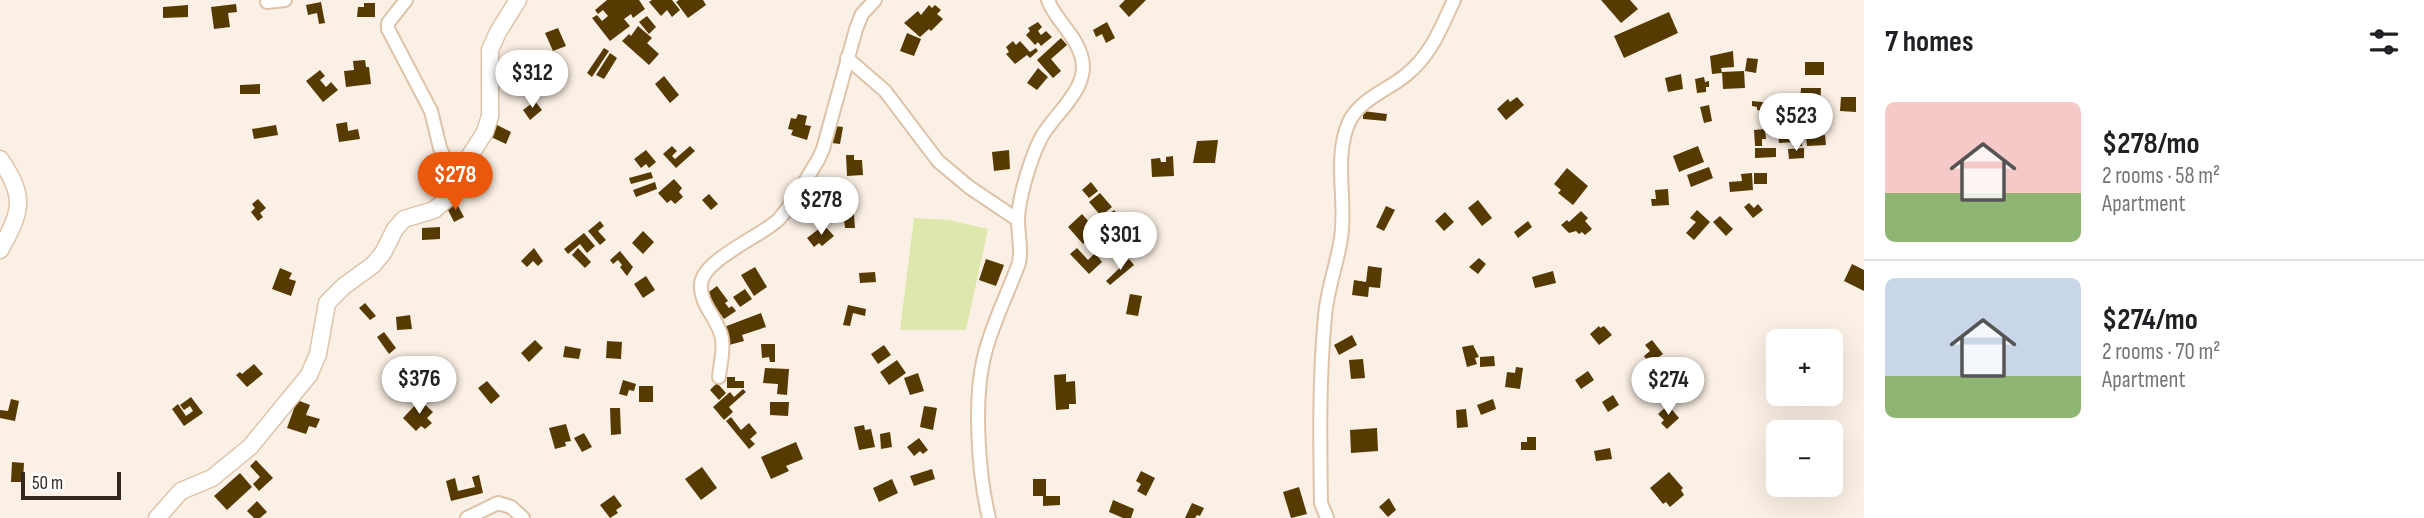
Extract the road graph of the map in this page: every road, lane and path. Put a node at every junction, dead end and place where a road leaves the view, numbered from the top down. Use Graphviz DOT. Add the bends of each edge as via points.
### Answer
graph roads {
  1 [pos="285,0"];
  2 [pos="406,0"];
  3 [pos="518,0"];
  4 [pos="875,0"];
  5 [pos="1048,0"];
  6 [pos="1454,0"];
  7 [pos="267,2"];
  8 [pos="848,58"];
  9 [pos="0,159"];
  10 [pos="456,183"];
  11 [pos="1018,220"];
  12 [pos="0,250"];
  13 [pos="719,377"];
  14 [pos="157,518"];
  15 [pos="467,518"];
  16 [pos="523,518"];
  17 [pos="989,518"];
  18 [pos="1327,518"];
  1 -- 7 [label="street"];
  2 -- 10 [label="street" via="388,29 435,121 440,148"];
  3 -- 10 [label="street" via="490,50 490,116 485,132"];
  4 -- 8 [label="street" via="862,14"];
  5 -- 11 [label="street" via="1082,55 1082,68 1073,95 1039,142"];
  6 -- 18 [label="street" via="1421,61 1362,105 1349,122 1340,171 1341,238 1325,315 1319,396 1321,503"];
  8 -- 11 [label="street" via="885,91 938,161"];
  8 -- 13 [label="street" via="823,149 811,172 779,218 732,250 702,279 707,310 722,338"];
  9 -- 12 [label="street" via="18,197 15,224"];
  10 -- 14 [label="street" via="434,210 404,219 373,265 327,303 309,375 250,447 212,478 181,491"];
  11 -- 17 [label="street" via="1019,263 988,342 981,375 980,459"];
  15 -- 16 [label="street" via="498,503"];
}
